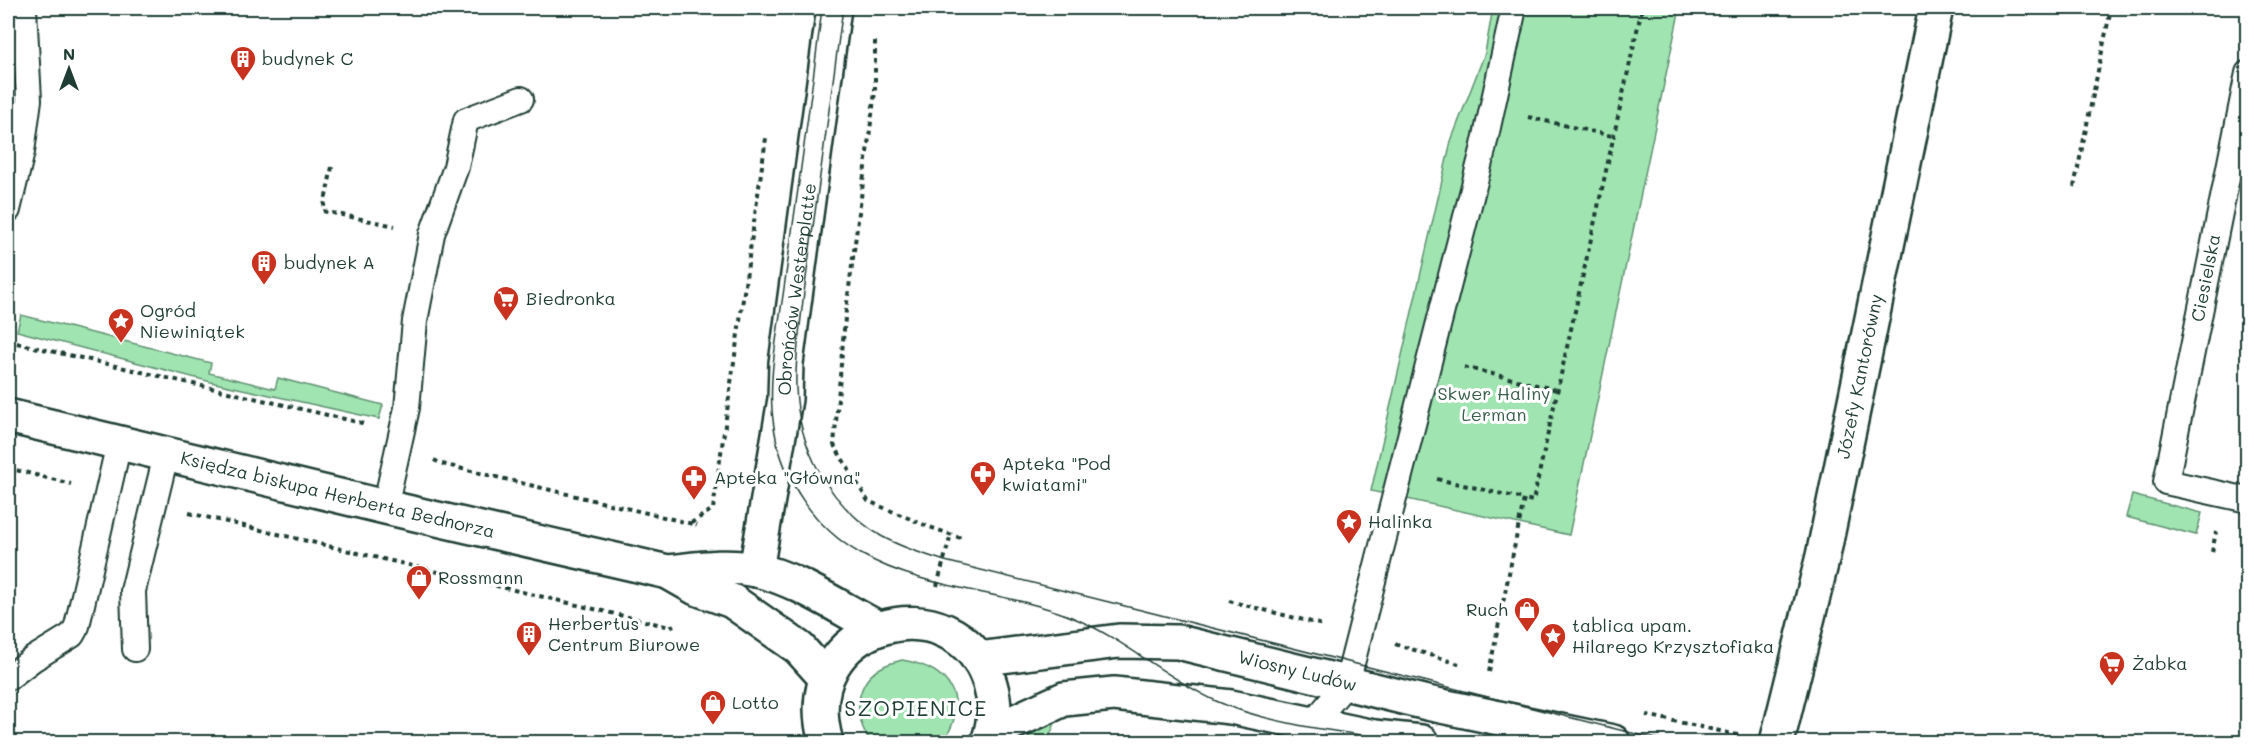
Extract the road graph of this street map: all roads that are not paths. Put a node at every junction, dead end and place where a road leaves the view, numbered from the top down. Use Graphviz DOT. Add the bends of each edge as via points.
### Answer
graph roads {
  1 [pos="24,8"];
  2 [pos="834,8"];
  3 [pos="1514,8"];
  4 [pos="1936,8"];
  5 [pos="2247,73"];
  6 [pos="520,99"];
  7 [pos="8,210"];
  8 [pos="8,416"];
  9 [pos="119,443"];
  10 [pos="166,455"];
  11 [pos="2247,500"];
  12 [pos="385,507"];
  13 [pos="756,570"];
  14 [pos="668,572"];
  15 [pos="878,628"];
  16 [pos="135,649"];
  17 [pos="978,658"];
  18 [pos="8,678"];
  19 [pos="826,678"];
  20 [pos="1347,683"];
  21 [pos="1311,725"];
  22 [pos="990,737"];
  23 [pos="826,742"];
  24 [pos="1421,742"];
  25 [pos="1613,742"];
  26 [pos="1777,742"];
  1 -- 7 [label="lane" via="29,100"];
  2 -- 13 [label="street, Obrońców Westerplatte" via="786,363 785,399"];
  3 -- 20 [label="lane" via="1492,110"];
  4 -- 26 [label="street, Józefy Kantorówny" via="1823,556"];
  5 -- 11 [label="lane, Ciesielska" via="2166,482"];
  6 -- 12 [label="lane" via="466,120 456,167 432,234 415,321 400,443"];
  8 -- 9 [label="street, Księdza biskupa Herberta Bednorza"];
  9 -- 10 [label="street, Księdza biskupa Herberta Bednorza"];
  9 -- 18 [label="lane" via="77,626 72,635"];
  10 -- 12 [label="street, Księdza biskupa Herberta Bednorza"];
  10 -- 16 [label="lane" via="133,591"];
  12 -- 14 [label="street, Księdza biskupa Herberta Bednorza"];
  13 -- 14 [label="street, Księdza biskupa Herberta Bednorza" via="718,567"];
  13 -- 15 [label="street, Księdza biskupa Herberta Bednorza" via="789,580"];
  14 -- 19 [label="street, Księdza biskupa Herberta Bednorza" via="696,588 732,601 798,648"];
  15 -- 17 [label="street" via="922,624 944,631"];
  15 -- 19 [label="street" via="847,647"];
  17 -- 20 [label="street, Wiosny Ludów" via="1119,641 1178,642"];
  17 -- 22 [label="street" via="993,694 995,713"];
  19 -- 23 [label="street" via="820,711"];
  20 -- 21 [label="lane"];
  20 -- 25 [label="street, Wiosny Ludów"];
  21 -- 22 [label="street" via="1231,707 1114,694 1064,699"];
  21 -- 24 [label="street"];
}
